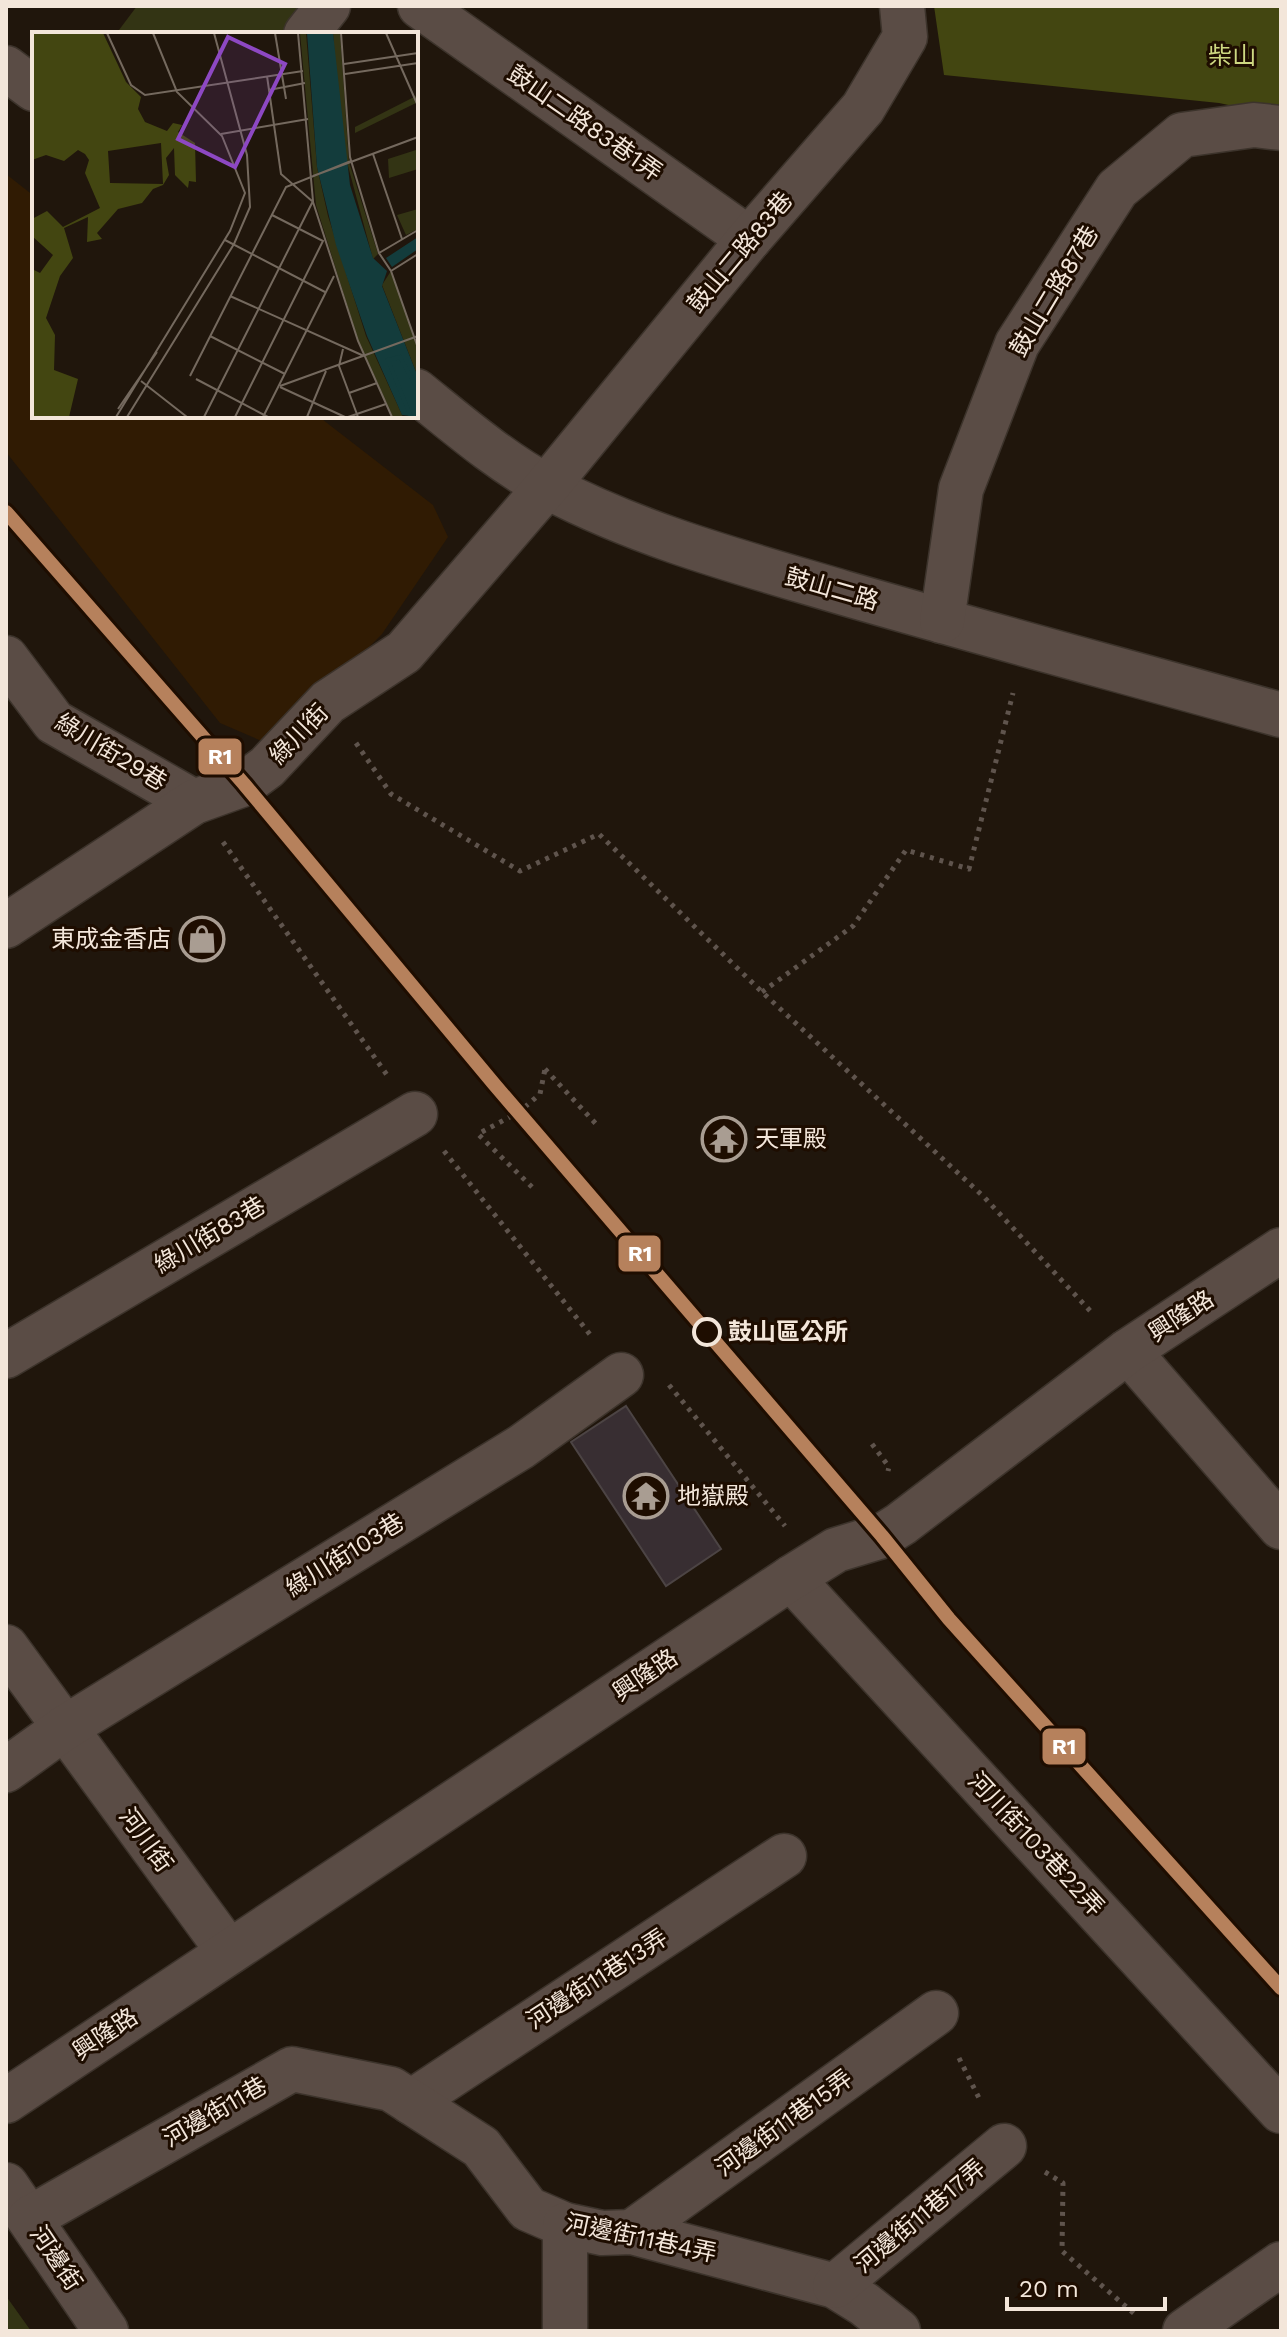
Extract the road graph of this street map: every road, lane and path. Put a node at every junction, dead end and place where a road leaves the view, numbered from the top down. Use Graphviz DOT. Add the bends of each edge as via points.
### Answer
graph roads {
  1 [pos="328,6"];
  2 [pos="420,6"];
  3 [pos="902,6"];
  4 [pos="308,32"];
  5 [pos="6,68"];
  6 [pos="32,88"];
  7 [pos="1281,128"];
  8 [pos="749,239"];
  9 [pos="418,393"];
  10 [pos="547,486"];
  11 [pos="942,621"];
  12 [pos="1025,644"];
  13 [pos="6,658"];
  14 [pos="328,702"];
  15 [pos="1281,715"];
  16 [pos="194,802"];
  17 [pos="6,926"];
  18 [pos="762,992"];
  19 [pos="415,1114"];
  20 [pos="597,1125"];
  21 [pos="532,1187"];
  22 [pos="1281,1250"];
  23 [pos="1128,1351"];
  24 [pos="6,1356"];
  25 [pos="621,1375"];
  26 [pos="872,1444"];
  27 [pos="889,1467"];
  28 [pos="1281,1527"];
  29 [pos="789,1531"];
  30 [pos="791,1578"];
  31 [pos="6,1647"];
  32 [pos="63,1729"];
  33 [pos="6,1770"];
  34 [pos="784,1856"];
  35 [pos="229,1952"];
  36 [pos="936,2013"];
  37 [pos="6,2101"];
  38 [pos="411,2102"];
  39 [pos="1281,2111"];
  40 [pos="1004,2146"];
  41 [pos="18,2201"];
  42 [pos="565,2225"];
  43 [pos="632,2232"];
  44 [pos="1281,2264"];
  45 [pos="835,2286"];
  46 [pos="106,2331"];
  47 [pos="565,2331"];
  48 [pos="898,2331"];
  49 [pos="1185,2331"];
  1 -- 4 [label="street"];
  2 -- 8 [label="street, 鼓山二路83巷1弄"];
  3 -- 8 [label="street, 鼓山二路83巷" via="905,37 863,108"];
  5 -- 6 [label="street"];
  7 -- 11 [label="street, 鼓山二路87巷" via="1254,125 1182,135 1117,189 1017,344 961,489"];
  8 -- 10 [label="street, 鼓山二路83巷"];
  9 -- 10 [label="street, 鼓山二路" via="507,462"];
  10 -- 11 [label="street, 鼓山二路" via="711,554"];
  10 -- 14 [label="street, 綠川街" via="404,652"];
  11 -- 12 [label="street, 鼓山二路"];
  12 -- 15 [label="street, 鼓山二路"];
  12 -- 18 [label="path" via="969,869 906,850 853,926"];
  13 -- 16 [label="street, 綠川街29巷" via="54,722"];
  14 -- 16 [label="street, 綠川街" via="267,767 244,784"];
  14 -- 18 [label="path" via="391,794 520,871 599,834"];
  16 -- 17 [label="street, 綠川街"];
  16 -- 19 [label="path"];
  18 -- 23 [label="path" via="984,1197"];
  19 -- 24 [label="street, 綠川街83巷"];
  19 -- 25 [label="path"];
  20 -- 21 [label="path" via="545,1069 540,1094 478,1134"];
  22 -- 23 [label="street, 興隆路"];
  23 -- 28 [label="street"];
  23 -- 30 [label="street, 興隆路" via="901,1524 882,1536 836,1550"];
  25 -- 29 [label="path" via="644,1355"];
  25 -- 32 [label="street, 綠川街103巷" via="521,1447"];
  26 -- 27 [label="path"];
  30 -- 35 [label="street, 興隆路"];
  30 -- 39 [label="street, 河川街103巷22弄"];
  31 -- 32 [label="street, 河川街"];
  32 -- 33 [label="street"];
  32 -- 35 [label="street, 河川街"];
  34 -- 38 [label="street, 河邊街11巷13弄"];
  35 -- 37 [label="street, 興隆路"];
  36 -- 43 [label="street, 河邊街11巷15弄"];
  38 -- 41 [label="street, 河邊街11巷" via="391,2089 292,2069"];
  38 -- 42 [label="street, 河邊街11巷4弄" via="481,2147 528,2209"];
  40 -- 45 [label="street, 河邊街11巷17弄"];
  41 -- 46 [label="street, 河邊街"];
  42 -- 43 [label="street, 河邊街11巷4弄" via="602,2233"];
  42 -- 47 [label="street"];
  43 -- 45 [label="street, 河邊街11巷4弄"];
  44 -- 49 [label="street"];
  45 -- 48 [label="street, 河邊街11巷4弄"];
}
